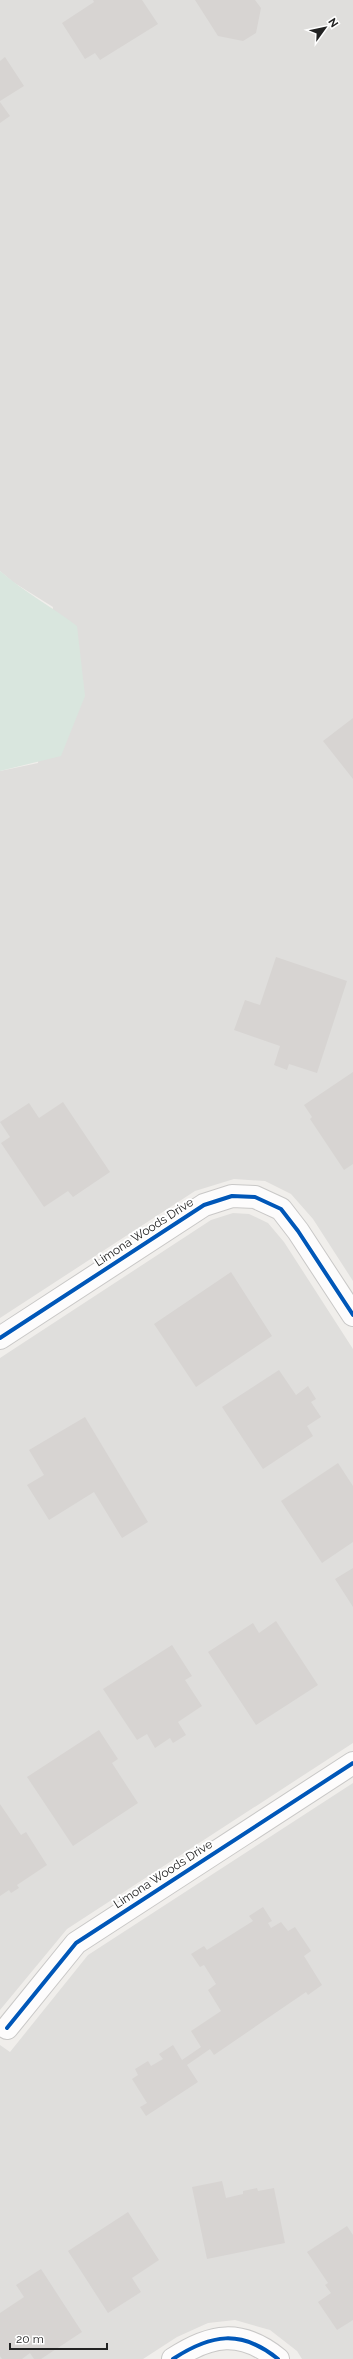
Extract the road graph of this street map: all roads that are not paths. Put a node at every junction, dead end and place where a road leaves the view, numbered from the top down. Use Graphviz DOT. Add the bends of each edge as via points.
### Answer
graph roads {
  1 [pos="353,1315"];
  2 [pos="0,1338"];
  3 [pos="353,1763"];
  4 [pos="7,2028"];
  5 [pos="173,2359"];
  6 [pos="278,2359"];
  1 -- 2 [label="street, Limona Woods Drive" via="298,1231 280,1209 256,1196 232,1196 204,1205"];
  3 -- 4 [label="street, Limona Woods Drive" via="76,1943"];
  5 -- 6 [label="street" via="209,2340 235,2337 262,2346"];
}
